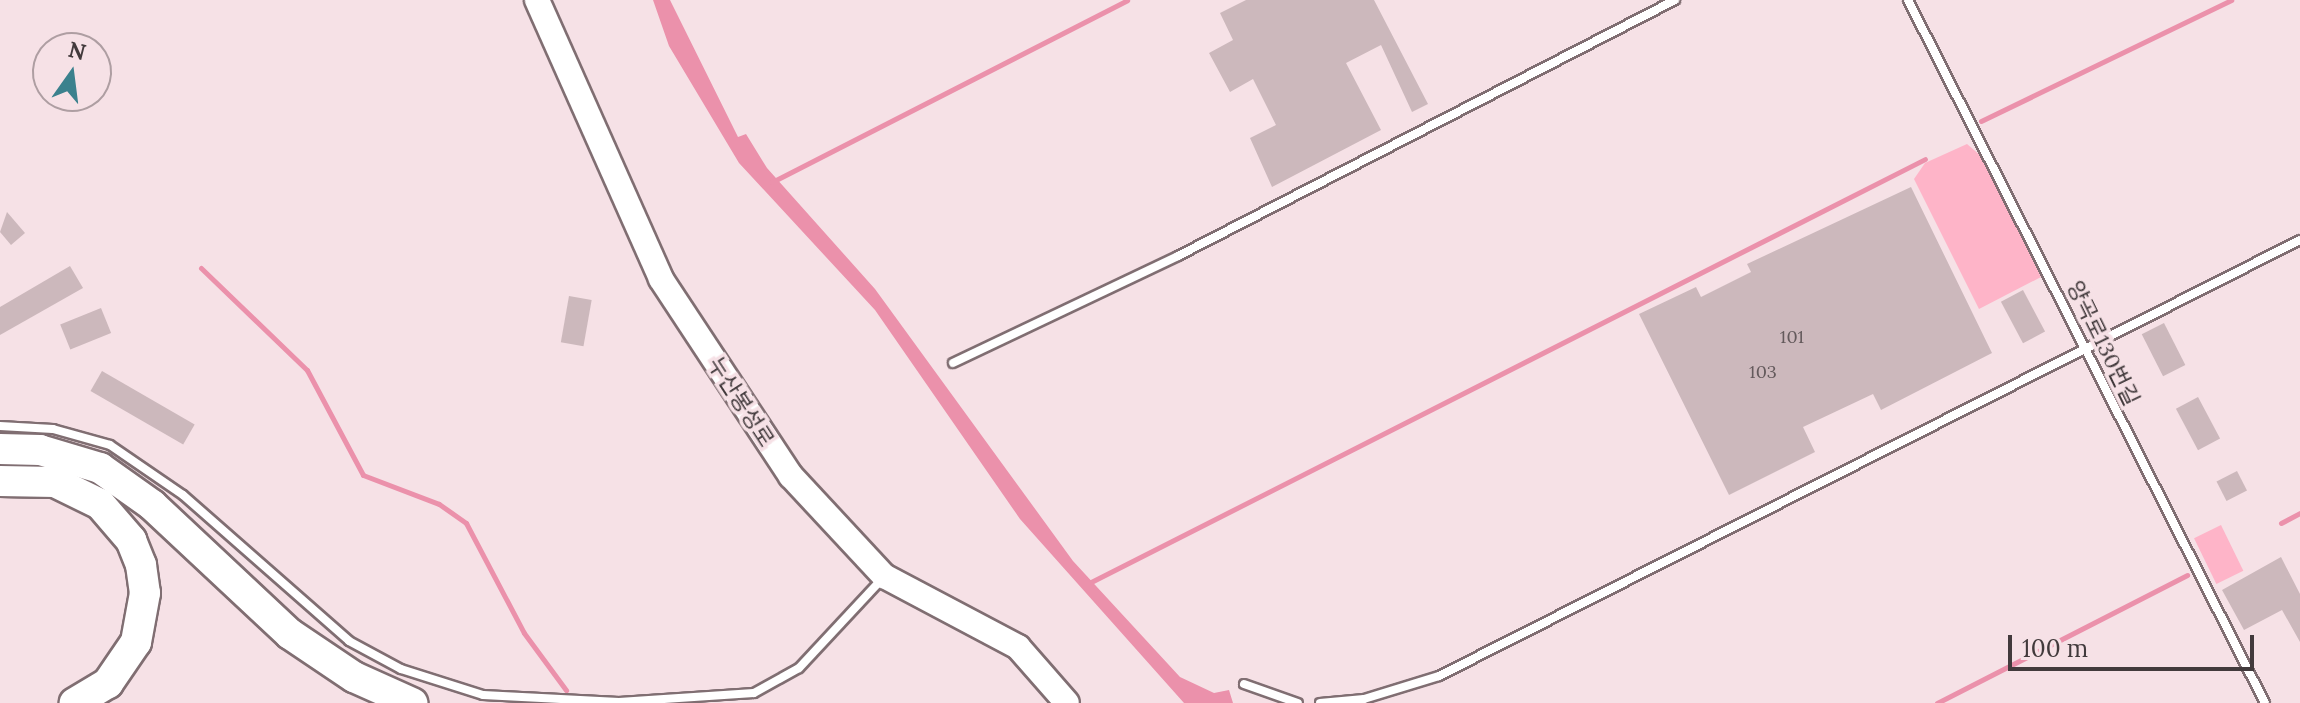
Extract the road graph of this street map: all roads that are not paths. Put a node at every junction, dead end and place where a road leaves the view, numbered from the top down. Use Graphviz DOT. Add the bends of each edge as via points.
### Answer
graph roads {
  1 [pos="537,0"];
  2 [pos="1675,0"];
  3 [pos="1908,0"];
  4 [pos="2300,240"];
  5 [pos="2084,350"];
  6 [pos="953,363"];
  7 [pos="0,426"];
  8 [pos="0,449"];
  9 [pos="0,481"];
  10 [pos="884,576"];
  11 [pos="1244,684"];
  12 [pos="1348,702"];
  13 [pos="75,703"];
  14 [pos="412,703"];
  15 [pos="1067,703"];
  16 [pos="1298,703"];
  17 [pos="1320,703"];
  18 [pos="2265,703"];
  1 -- 10 [label="street, 누산봉성로" via="661,279 782,464"];
  2 -- 6 [label="lane" via="1178,256"];
  3 -- 5 [label="lane, 양곡로130번길"];
  4 -- 5 [label="lane"];
  5 -- 12 [label="lane" via="1439,676"];
  5 -- 18 [label="lane, 양곡로130번길"];
  7 -- 10 [label="lane" via="68,432 123,452 349,641 415,675 483,695 619,702 754,693 799,668"];
  8 -- 14 [label="highway" via="40,450 100,468 152,505 290,634 354,677"];
  9 -- 13 [label="highway" via="55,482 100,504 131,540 141,565 145,593 136,642 108,683"];
  10 -- 15 [label="street, 누산봉성로" via="1018,647"];
  11 -- 16 [label="lane"];
  12 -- 17 [label="lane"];
}
